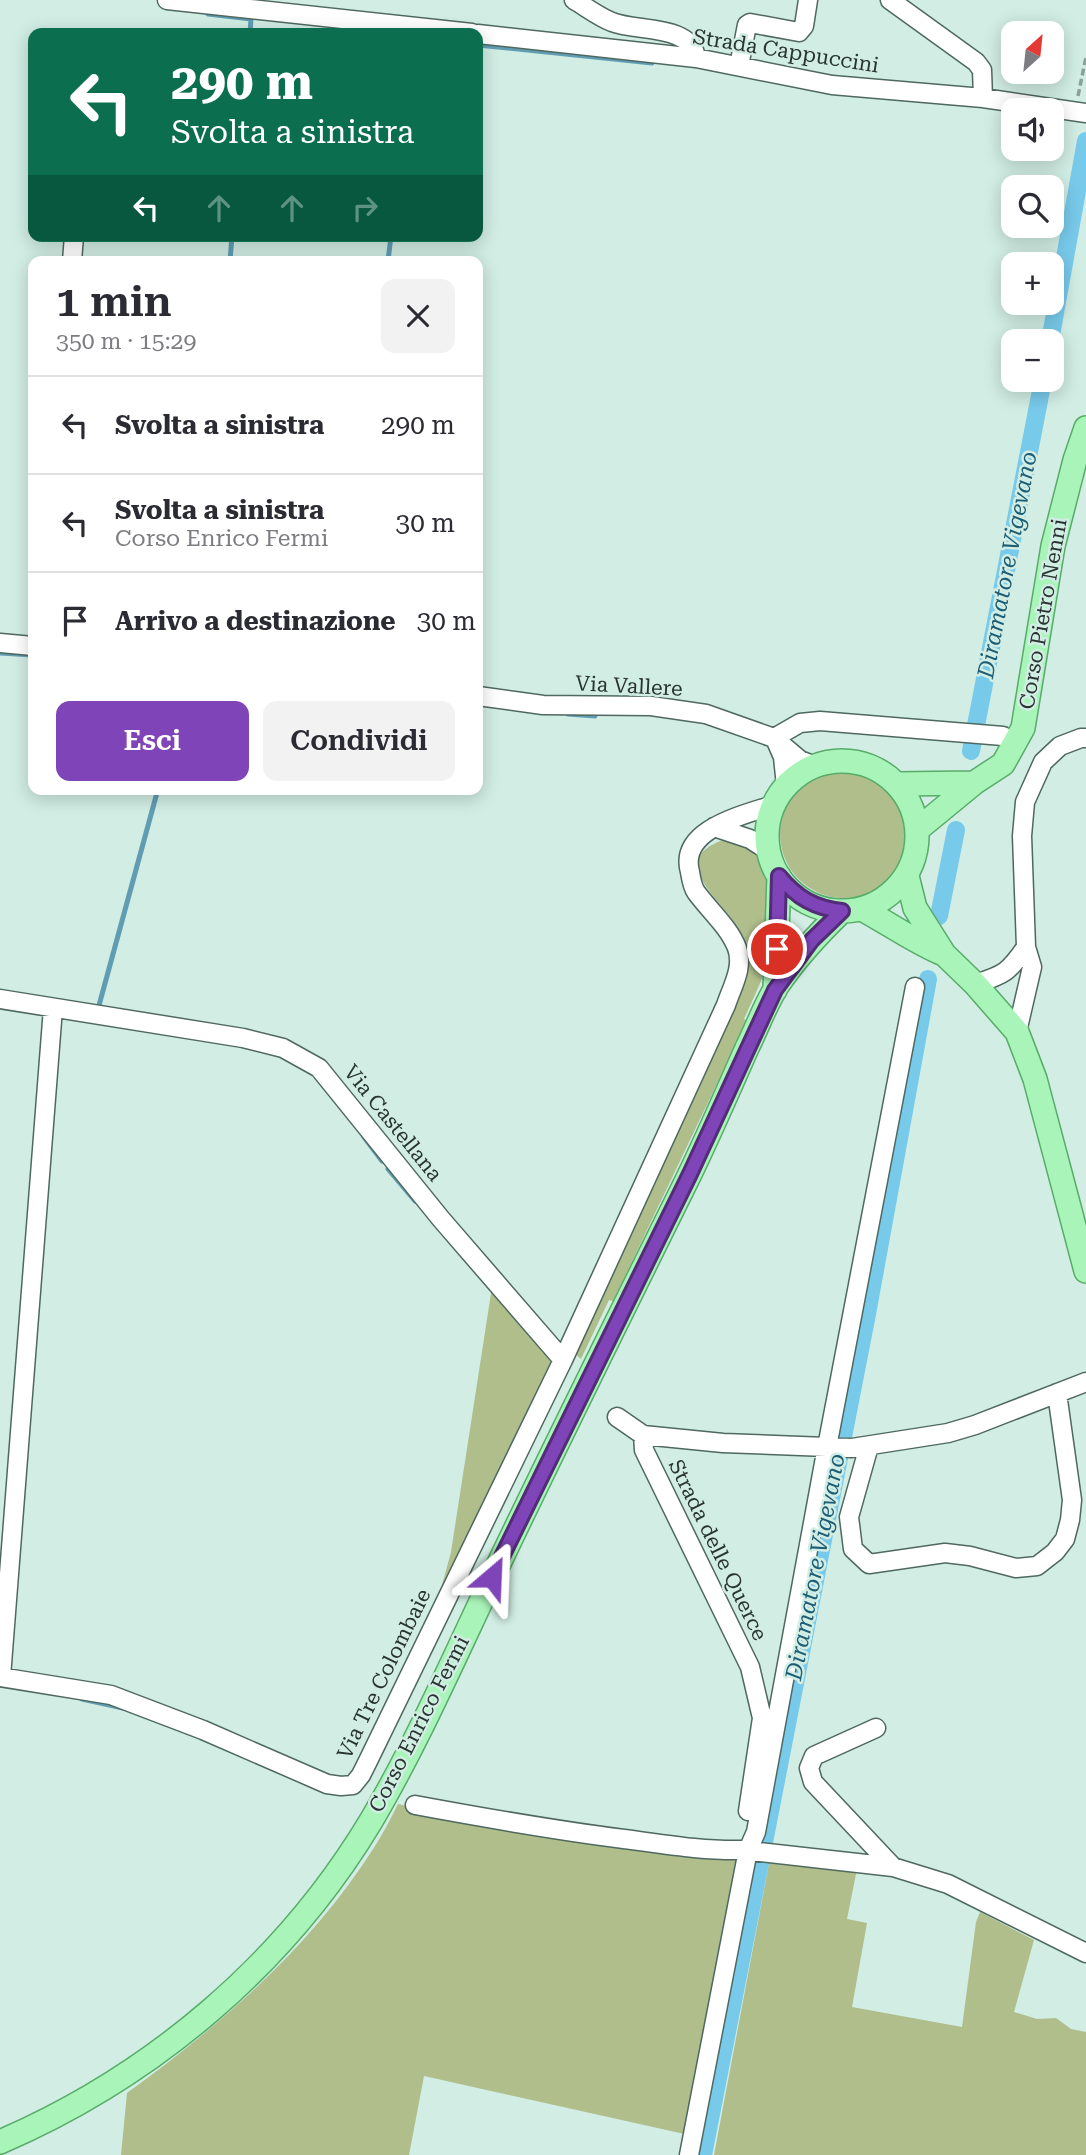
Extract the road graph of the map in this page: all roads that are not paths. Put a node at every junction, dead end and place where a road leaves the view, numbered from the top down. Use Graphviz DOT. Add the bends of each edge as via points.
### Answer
graph roads {
  1 [pos="167,0"];
  2 [pos="574,0"];
  3 [pos="808,0"];
  4 [pos="890,0"];
  5 [pos="426,28"];
  6 [pos="483,35"];
  7 [pos="696,58"];
  8 [pos="739,66"];
  9 [pos="983,98"];
  10 [pos="1080,112"];
  11 [pos="1086,428"];
  12 [pos="28,641"];
  13 [pos="0,643"];
  14 [pos="483,697"];
  15 [pos="996,735"];
  16 [pos="774,738"];
  17 [pos="1086,738"];
  18 [pos="815,766"];
  19 [pos="974,783"];
  20 [pos="897,784"];
  21 [pos="786,786"];
  22 [pos="773,805"];
  23 [pos="714,827"];
  24 [pos="918,829"];
  25 [pos="769,851"];
  26 [pos="779,876"];
  27 [pos="907,876"];
  28 [pos="852,910"];
  29 [pos="1026,947"];
  30 [pos="944,954"];
  31 [pos="975,984"];
  32 [pos="915,987"];
  33 [pos="775,990"];
  34 [pos="0,999"];
  35 [pos="53,1008"];
  36 [pos="1017,1032"];
  37 [pos="1086,1271"];
  38 [pos="563,1360"];
  39 [pos="1086,1381"];
  40 [pos="1057,1393"];
  41 [pos="617,1417"];
  42 [pos="643,1435"];
  43 [pos="827,1447"];
  44 [pos="861,1447"];
  45 [pos="1,1677"];
  46 [pos="876,1728"];
  47 [pos="415,1805"];
  48 [pos="748,1850"];
  49 [pos="893,1867"];
  50 [pos="1086,1953"];
  51 [pos="0,2142"];
  52 [pos="689,2155"];
  1 -- 5 [label="street"];
  2 -- 7 [label="street" via="612,23 671,33 688,41"];
  3 -- 8 [label="street" via="799,32 747,25"];
  4 -- 9 [label="street" via="976,62 982,70"];
  6 -- 7 [label="street, Strada Cappuccini"];
  7 -- 8 [label="street, Strada Cappuccini"];
  8 -- 9 [label="street, Strada Cappuccini" via="832,85"];
  9 -- 10 [label="street, Strada Cappuccini"];
  11 -- 19 [label="main road, Corso Pietro Nenni" via="1053,546 1023,728 1003,764"];
  12 -- 13 [label="street"];
  14 -- 16 [label="street, Via Vallere" via="543,705 651,706 706,714"];
  15 -- 16 [label="street" via="820,721 800,723"];
  16 -- 18 [label="street, Via Vallere" via="800,760"];
  16 -- 21 [label="street" via="783,757"];
  17 -- 29 [label="street" via="1060,746 1043,762 1025,802"];
  18 -- 20 [label="main road" via="858,762"];
  18 -- 21 [label="main road"];
  19 -- 20 [label="main road"];
  19 -- 24 [label="main road, Corso Pietro Nenni"];
  20 -- 24 [label="main road" via="911,805"];
  21 -- 22 [label="main road"];
  22 -- 23 [label="street"];
  22 -- 25 [label="main road"];
  23 -- 25 [label="street"];
  23 -- 38 [label="street" via="692,848 688,865 694,889 737,950 739,970"];
  24 -- 27 [label="main road" via="916,853"];
  25 -- 26 [label="main road"];
  26 -- 28 [label="main road" via="806,902 824,909"];
  26 -- 33 [label="main road, Corso Enrico Fermi"];
  27 -- 28 [label="main road" via="888,897"];
  27 -- 30 [label="main road" via="915,908"];
  28 -- 30 [label="main road" via="896,927"];
  28 -- 33 [label="main road, Corso Enrico Fermi" via="812,940"];
  29 -- 31 [label="street" via="1009,970"];
  29 -- 36 [label="street" via="1032,967"];
  30 -- 31 [label="main road"];
  31 -- 36 [label="main road"];
  32 -- 43 [label="street"];
  33 -- 51 [label="main road, Corso Enrico Fermi" via="690,1174 371,1821 313,1904 263,1961 189,2030 88,2097"];
  34 -- 35 [label="street, Via Castellana"];
  35 -- 38 [label="street, Via Castellana" via="243,1038 283,1048 319,1068"];
  35 -- 45 [label="street"];
  36 -- 37 [label="main road" via="1035,1079"];
  38 -- 45 [label="street, Via Tre Colombaie" via="353,1785 327,1784 111,1695"];
  39 -- 40 [label="street"];
  40 -- 44 [label="street" via="948,1433"];
  40 -- 44 [label="street" via="1072,1500 1070,1520 1065,1539 1037,1566 1016,1568 945,1553 869,1564 852,1549 849,1517"];
  41 -- 42 [label="street"];
  42 -- 43 [label="street"];
  42 -- 48 [label="street, Strada delle Querce" via="644,1450 750,1667 762,1718"];
  43 -- 44 [label="street"];
  43 -- 48 [label="street" via="756,1832"];
  46 -- 49 [label="street" via="814,1756 809,1768 813,1782"];
  47 -- 48 [label="street" via="528,1826"];
  48 -- 49 [label="street"];
  48 -- 52 [label="street"];
  49 -- 50 [label="street" via="948,1885"];
}
